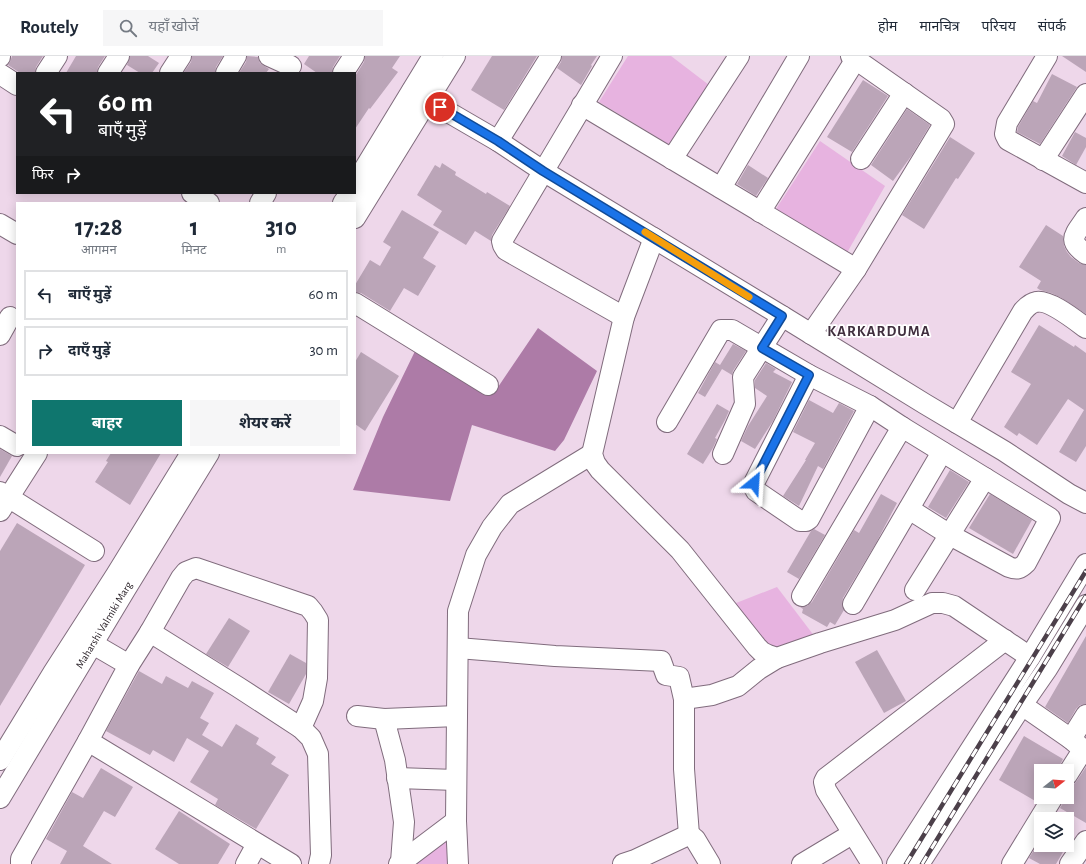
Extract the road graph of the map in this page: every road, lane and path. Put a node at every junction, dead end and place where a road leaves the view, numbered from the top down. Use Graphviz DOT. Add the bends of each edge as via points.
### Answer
graph roads {
  1 [pos="58,56"];
  2 [pos="119,56"];
  3 [pos="181,56"];
  4 [pos="236,56"];
  5 [pos="269,56"];
  6 [pos="354,56"];
  7 [pos="433,56"];
  8 [pos="455,56"];
  9 [pos="551,56"];
  10 [pos="612,56"];
  11 [pos="739,56"];
  12 [pos="799,56"];
  13 [pos="1047,56"];
  14 [pos="853,57"];
  15 [pos="292,65"];
  16 [pos="47,72"];
  17 [pos="109,72"];
  18 [pos="171,72"];
  19 [pos="227,72"];
  20 [pos="344,72"];
  21 [pos="0,74"];
  22 [pos="16,84"];
  23 [pos="904,93"];
  24 [pos="420,96"];
  25 [pos="582,105"];
  26 [pos="1083,108"];
  27 [pos="498,141"];
  28 [pos="672,159"];
  29 [pos="861,159"];
  30 [pos="1043,160"];
  31 [pos="543,171"];
  32 [pos="356,183"];
  33 [pos="1086,183"];
  34 [pos="721,188"];
  35 [pos="760,212"];
  36 [pos="356,216"];
  37 [pos="1086,218"];
  38 [pos="0,224"];
  39 [pos="16,233"];
  40 [pos="654,238"];
  41 [pos="1086,254"];
  42 [pos="856,269"];
  43 [pos="356,304"];
  44 [pos="9,316"];
  45 [pos="782,316"];
  46 [pos="624,317"];
  47 [pos="1086,328"];
  48 [pos="811,334"];
  49 [pos="0,335"];
  50 [pos="762,348"];
  51 [pos="809,375"];
  52 [pos="488,385"];
  53 [pos="870,406"];
  54 [pos="667,422"];
  55 [pos="957,423"];
  56 [pos="902,427"];
  57 [pos="0,436"];
  58 [pos="16,445"];
  59 [pos="942,452"];
  60 [pos="34,454"];
  61 [pos="189,454"];
  62 [pos="208,454"];
  63 [pos="592,454"];
  64 [pos="723,454"];
  65 [pos="985,478"];
  66 [pos="3,500"];
  67 [pos="1086,503"];
  68 [pos="909,509"];
  69 [pos="950,535"];
  70 [pos="94,551"];
  71 [pos="1086,564"];
  72 [pos="915,590"];
  73 [pos="802,596"];
  74 [pos="853,604"];
  75 [pos="1086,605"];
  76 [pos="150,632"];
  77 [pos="1004,640"];
  78 [pos="92,644"];
  79 [pos="458,648"];
  80 [pos="1030,657"];
  81 [pos="777,658"];
  82 [pos="129,665"];
  83 [pos="684,699"];
  84 [pos="1022,705"];
  85 [pos="1086,715"];
  86 [pos="357,716"];
  87 [pos="457,716"];
  88 [pos="384,719"];
  89 [pos="301,728"];
  90 [pos="88,741"];
  91 [pos="1080,747"];
  92 [pos="0,760"];
  93 [pos="1072,764"];
  94 [pos="397,778"];
  95 [pos="456,780"];
  96 [pos="0,798"];
  97 [pos="1049,804"];
  98 [pos="456,821"];
  99 [pos="852,834"];
  100 [pos="689,835"];
  101 [pos="1086,841"];
  102 [pos="257,844"];
  103 [pos="400,863"];
  104 [pos="21,864"];
  105 [pos="246,864"];
  106 [pos="291,864"];
  107 [pos="319,864"];
  108 [pos="458,864"];
  109 [pos="623,864"];
  110 [pos="710,864"];
  111 [pos="802,864"];
  112 [pos="872,864"];
  113 [pos="897,864"];
  114 [pos="919,864"];
  115 [pos="1012,864"];
  116 [pos="1070,864"];
  1 -- 16 [label="street"];
  2 -- 17 [label="street"];
  3 -- 18 [label="street"];
  4 -- 19 [label="street"];
  5 -- 15 [label="street"];
  6 -- 20 [label="street"];
  7 -- 24 [label="street"];
  8 -- 24 [label="street"];
  9 -- 27 [label="street"];
  10 -- 25 [label="street"];
  11 -- 28 [label="street"];
  12 -- 34 [label="street"];
  13 -- 30 [label="street" via="1004,134 1008,140"];
  14 -- 23 [label="street"];
  14 -- 35 [label="street"];
  21 -- 22 [label="street"];
  23 -- 29 [label="street"];
  23 -- 42 [label="street" via="941,119 944,124"];
  24 -- 27 [label="street"];
  24 -- 32 [label="street"];
  24 -- 36 [label="street"];
  25 -- 28 [label="street"];
  25 -- 31 [label="street"];
  26 -- 30 [label="street"];
  27 -- 31 [label="street"];
  28 -- 34 [label="street"];
  30 -- 33 [label="street"];
  31 -- 40 [label="street"];
  31 -- 46 [label="street" via="502,241 504,247"];
  34 -- 35 [label="street"];
  35 -- 42 [label="street"];
  37 -- 41 [label="street" via="1073,240"];
  38 -- 39 [label="street"];
  40 -- 45 [label="street"];
  40 -- 46 [label="street"];
  42 -- 48 [label="street"];
  43 -- 52 [label="street"];
  44 -- 49 [label="street"];
  45 -- 48 [label="street"];
  45 -- 50 [label="street"];
  46 -- 63 [label="street"];
  47 -- 55 [label="street" via="1050,304 1034,302 1029,305"];
  48 -- 55 [label="street"];
  50 -- 51 [label="street"];
  50 -- 54 [label="street" via="732,330 721,330"];
  50 -- 64 [label="street" via="743,377 745,404"];
  51 -- 53 [label="street"];
  51 -- 53 [label="street" via="754,483 756,491 800,521 809,519"];
  53 -- 56 [label="street"];
  55 -- 67 [label="street"];
  56 -- 59 [label="street"];
  56 -- 73 [label="street"];
  57 -- 58 [label="street"];
  59 -- 65 [label="street"];
  59 -- 68 [label="street"];
  60 -- 66 [label="street"];
  61 -- 92 [label="street, Maharshi Valmiki Marg"];
  62 -- 78 [label="street, Maharshi Valmiki Marg"];
  63 -- 79 [label="street" via="510,504 492,528 476,555 458,611"];
  63 -- 81 [label="street" via="600,470 680,550 757,647 768,656"];
  65 -- 69 [label="street"];
  65 -- 69 [label="street" via="1050,518 1026,563 1016,570"];
  66 -- 70 [label="street"];
  68 -- 69 [label="street"];
  68 -- 74 [label="street"];
  69 -- 72 [label="street"];
  71 -- 80 [label="street"];
  75 -- 84 [label="street"];
  76 -- 82 [label="street"];
  76 -- 89 [label="street"];
  76 -- 89 [label="street" via="181,578 186,572 196,568 308,606 318,620 317,678 313,701"];
  77 -- 80 [label="street"];
  77 -- 81 [label="street" via="954,606 943,602 932,603 895,620"];
  77 -- 99 [label="street" via="826,778 826,790"];
  78 -- 82 [label="street"];
  78 -- 96 [label="street, Maharshi Valmiki Marg"];
  79 -- 83 [label="street" via="661,661 666,675 679,677"];
  79 -- 87 [label="street"];
  80 -- 113 [label="street"];
  81 -- 83 [label="street" via="738,686 712,695"];
  82 -- 90 [label="street"];
  83 -- 100 [label="street" via="684,770"];
  84 -- 91 [label="street"];
  84 -- 114 [label="street"];
  85 -- 91 [label="street"];
  86 -- 88 [label="street"];
  87 -- 88 [label="street"];
  87 -- 95 [label="street"];
  88 -- 94 [label="street"];
  89 -- 107 [label="street" via="311,738 318,754 321,855"];
  90 -- 102 [label="street"];
  90 -- 104 [label="street" via="21,859"];
  91 -- 93 [label="street"];
  94 -- 95 [label="street"];
  94 -- 103 [label="street" via="404,822"];
  95 -- 98 [label="street"];
  97 -- 115 [label="street"];
  98 -- 103 [label="street"];
  98 -- 108 [label="street"];
  99 -- 111 [label="street"];
  99 -- 112 [label="street"];
  100 -- 109 [label="street"];
  100 -- 110 [label="street" via="695,839"];
  101 -- 116 [label="street"];
  102 -- 105 [label="street"];
  102 -- 106 [label="street"];
}
